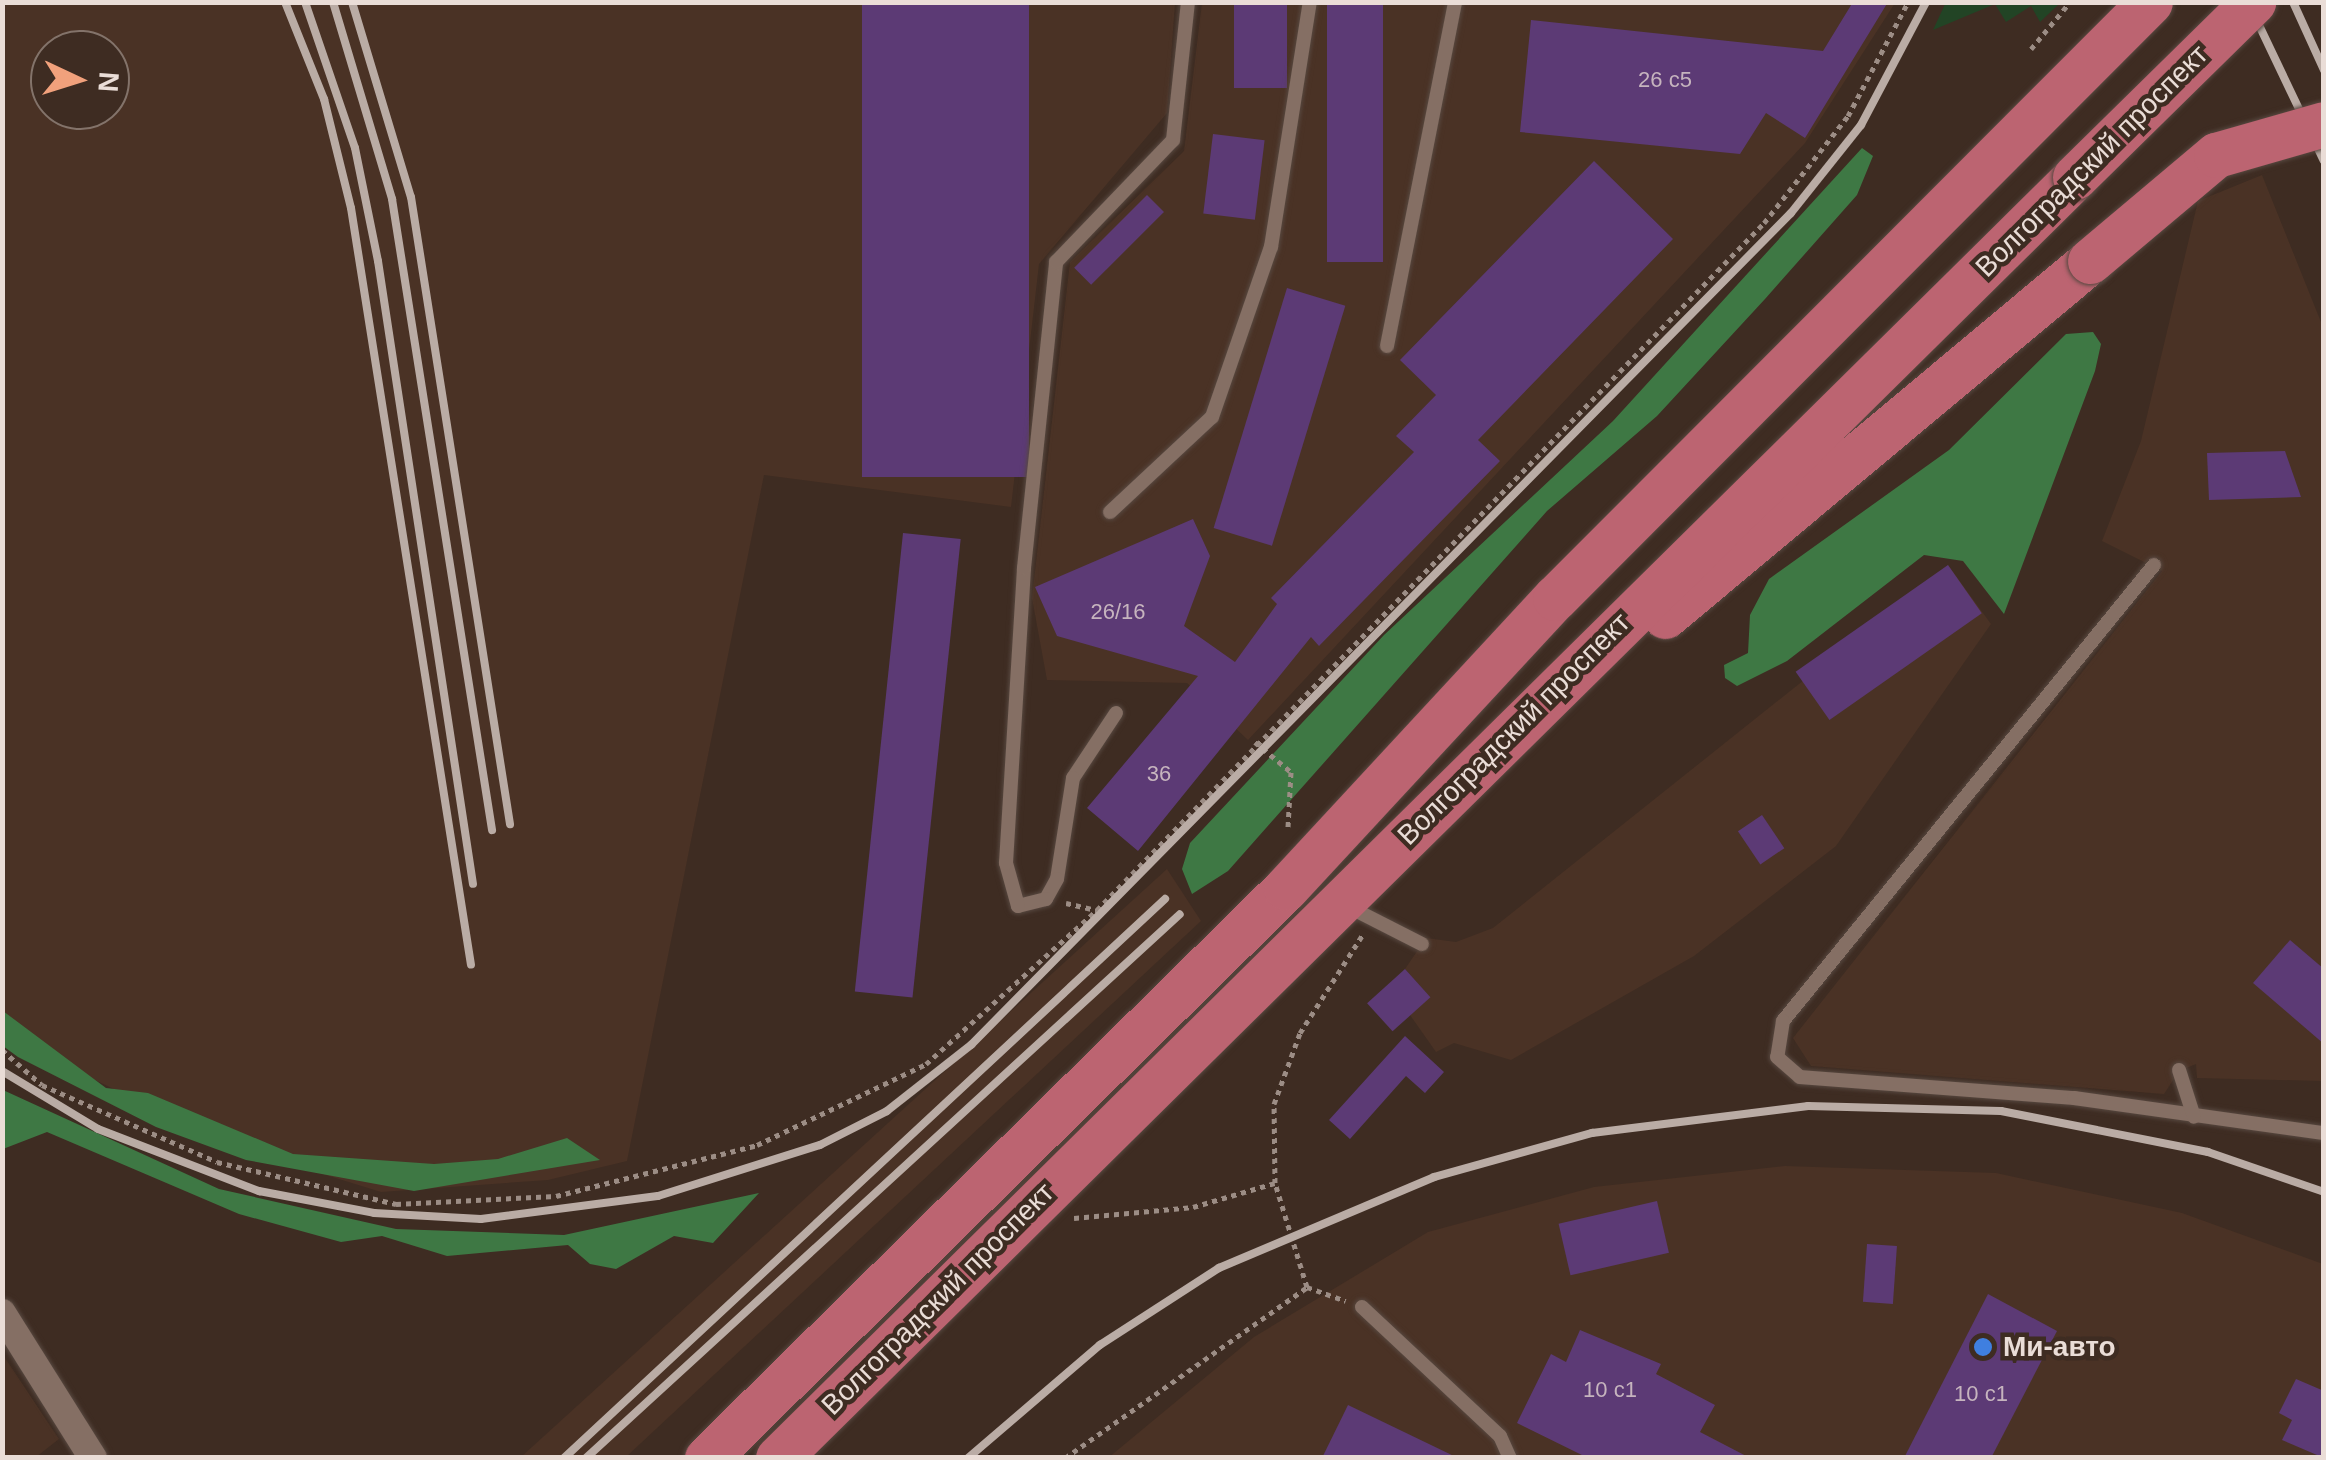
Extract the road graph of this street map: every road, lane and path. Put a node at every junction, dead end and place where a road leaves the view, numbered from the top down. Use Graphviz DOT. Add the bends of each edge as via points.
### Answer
graph roads {
  1 [pos="1188,2"];
  2 [pos="1310,2"];
  3 [pos="1456,2"];
  4 [pos="1908,2"];
  5 [pos="2070,2"];
  6 [pos="2112,2"];
  7 [pos="2150,2"];
  8 [pos="2252,2"];
  9 [pos="2031,50"];
  10 [pos="2060,92"];
  11 [pos="2324,124"];
  12 [pos="1386,346"];
  13 [pos="1110,512"];
  14 [pos="2154,565"];
  15 [pos="1116,713"];
  16 [pos="1255,742"];
  17 [pos="1454,788"];
  18 [pos="1288,827"];
  19 [pos="1046,899"];
  20 [pos="1097,910"];
  21 [pos="1356,910"];
  22 [pos="1422,944"];
  23 [pos="2,1050"];
  24 [pos="2179,1070"];
  25 [pos="2194,1116"];
  26 [pos="2324,1133"];
  27 [pos="1276,1184"];
  28 [pos="1074,1218"];
  29 [pos="1307,1287"];
  30 [pos="1362,1307"];
  31 [pos="2,1313"];
  32 [pos="93,1458"];
  33 [pos="706,1458"];
  34 [pos="778,1458"];
  35 [pos="1065,1458"];
  36 [pos="1510,1458"];
  1 -- 19 [label="lane" via="1173,140 1056,262 1024,568 1006,864 1018,906"];
  2 -- 13 [label="lane" via="1271,246 1212,417"];
  3 -- 12 [label="lane"];
  4 -- 16 [label="path" via="1848,116 1764,224"];
  5 -- 9 [label="path"];
  6 -- 10 [label="main road"];
  7 -- 10 [label="main road, Волгоградский проспект"];
  8 -- 17 [label="main road, Волгоградский проспект, bridge"];
  10 -- 33 [label="main road, Волгоградский проспект" via="1555,598 1286,888"];
  11 -- 17 [label="main road, bridge" via="2278,130 2216,156"];
  14 -- 25 [label="lane" via="1776,1039 1778,1057 1800,1077"];
  15 -- 19 [label="lane" via="1073,778 1057,879"];
  16 -- 18 [label="path" via="1291,772"];
  16 -- 20 [label="path"];
  17 -- 21 [label="main road, Волгоградский проспект"];
  19 -- 20 [label="path"];
  20 -- 23 [label="path" via="926,1064 757,1145 556,1196 396,1204 217,1162 42,1085"];
  21 -- 22 [label="lane"];
  21 -- 27 [label="path" via="1274,1104"];
  21 -- 34 [label="main road, Волгоградский проспект"];
  24 -- 25 [label="lane"];
  25 -- 26 [label="lane"];
  27 -- 28 [label="path" via="1192,1206"];
  27 -- 29 [label="path"];
  29 -- 30 [label="path"];
  29 -- 35 [label="path"];
  30 -- 36 [label="lane" via="1500,1436"];
  31 -- 32 [label="street"];
}
